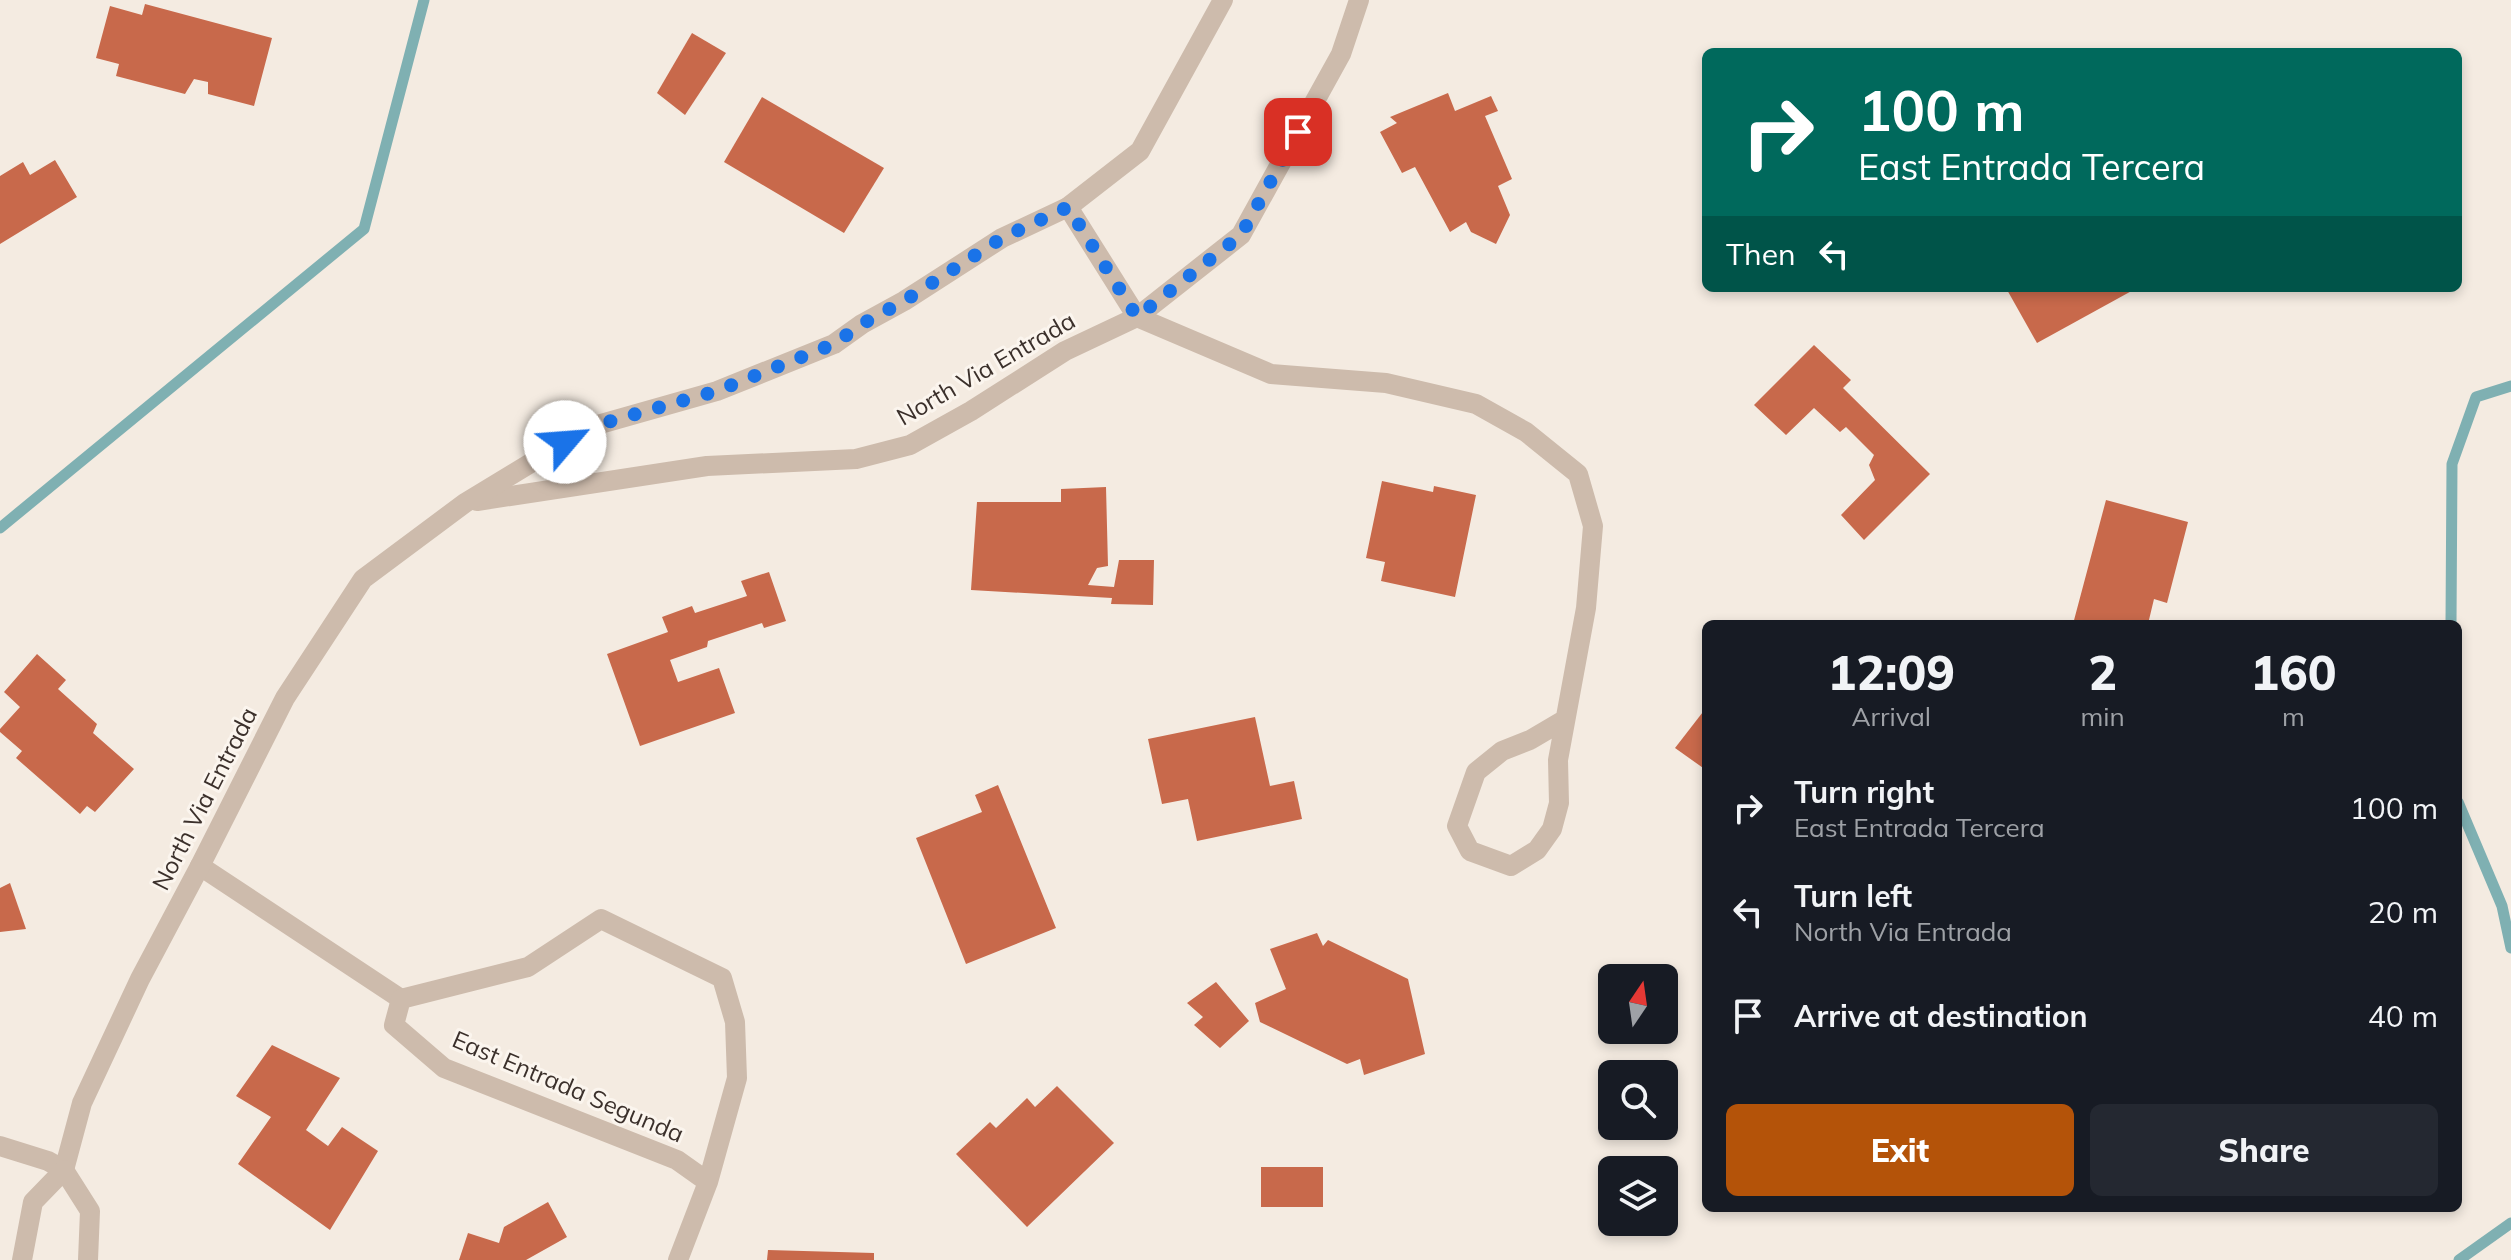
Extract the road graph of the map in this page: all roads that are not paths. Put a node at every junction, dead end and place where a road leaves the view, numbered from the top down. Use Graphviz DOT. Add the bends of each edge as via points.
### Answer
graph roads {
  1 [pos="1223,0"];
  2 [pos="1359,0"];
  3 [pos="1068,207"];
  4 [pos="1137,317"];
  5 [pos="465,503"];
  6 [pos="1564,720"];
  7 [pos="200,866"];
  8 [pos="401,999"];
  9 [pos="0,1146"];
  10 [pos="64,1170"];
  11 [pos="708,1182"];
  12 [pos="22,1260"];
  13 [pos="88,1260"];
  14 [pos="678,1260"];
  1 -- 3 [label="street, North Via Entrada" via="1140,151"];
  2 -- 4 [label="street, North Via Entrada" via="1341,54 1241,235"];
  3 -- 4 [label="street"];
  3 -- 5 [label="street, North Via Entrada" via="1002,238 834,344 717,391 590,427"];
  4 -- 5 [label="street, North Via Entrada" via="1065,351 910,445 856,459 707,466"];
  4 -- 6 [label="street" via="1271,374 1386,383 1476,404 1526,432 1578,474 1593,526 1586,608"];
  5 -- 7 [label="street, North Via Entrada" via="363,579 285,698"];
  6 -- 6 [label="street" via="1502,751 1476,772 1457,826 1470,851 1511,866 1537,850 1552,829 1559,803"];
  7 -- 8 [label="street"];
  7 -- 10 [label="street, North Via Entrada" via="82,1103"];
  8 -- 11 [label="street, East Entrada Segunda" via="394,1025 444,1068 677,1160"];
  8 -- 11 [label="street, East Entrada Segunda" via="528,967 601,919 722,978 735,1022 737,1078"];
  9 -- 10 [label="street"];
  10 -- 12 [label="street, North Via Entrada" via="33,1202"];
  10 -- 13 [label="street" via="90,1211"];
  11 -- 14 [label="street, East Entrada Segunda"];
}
